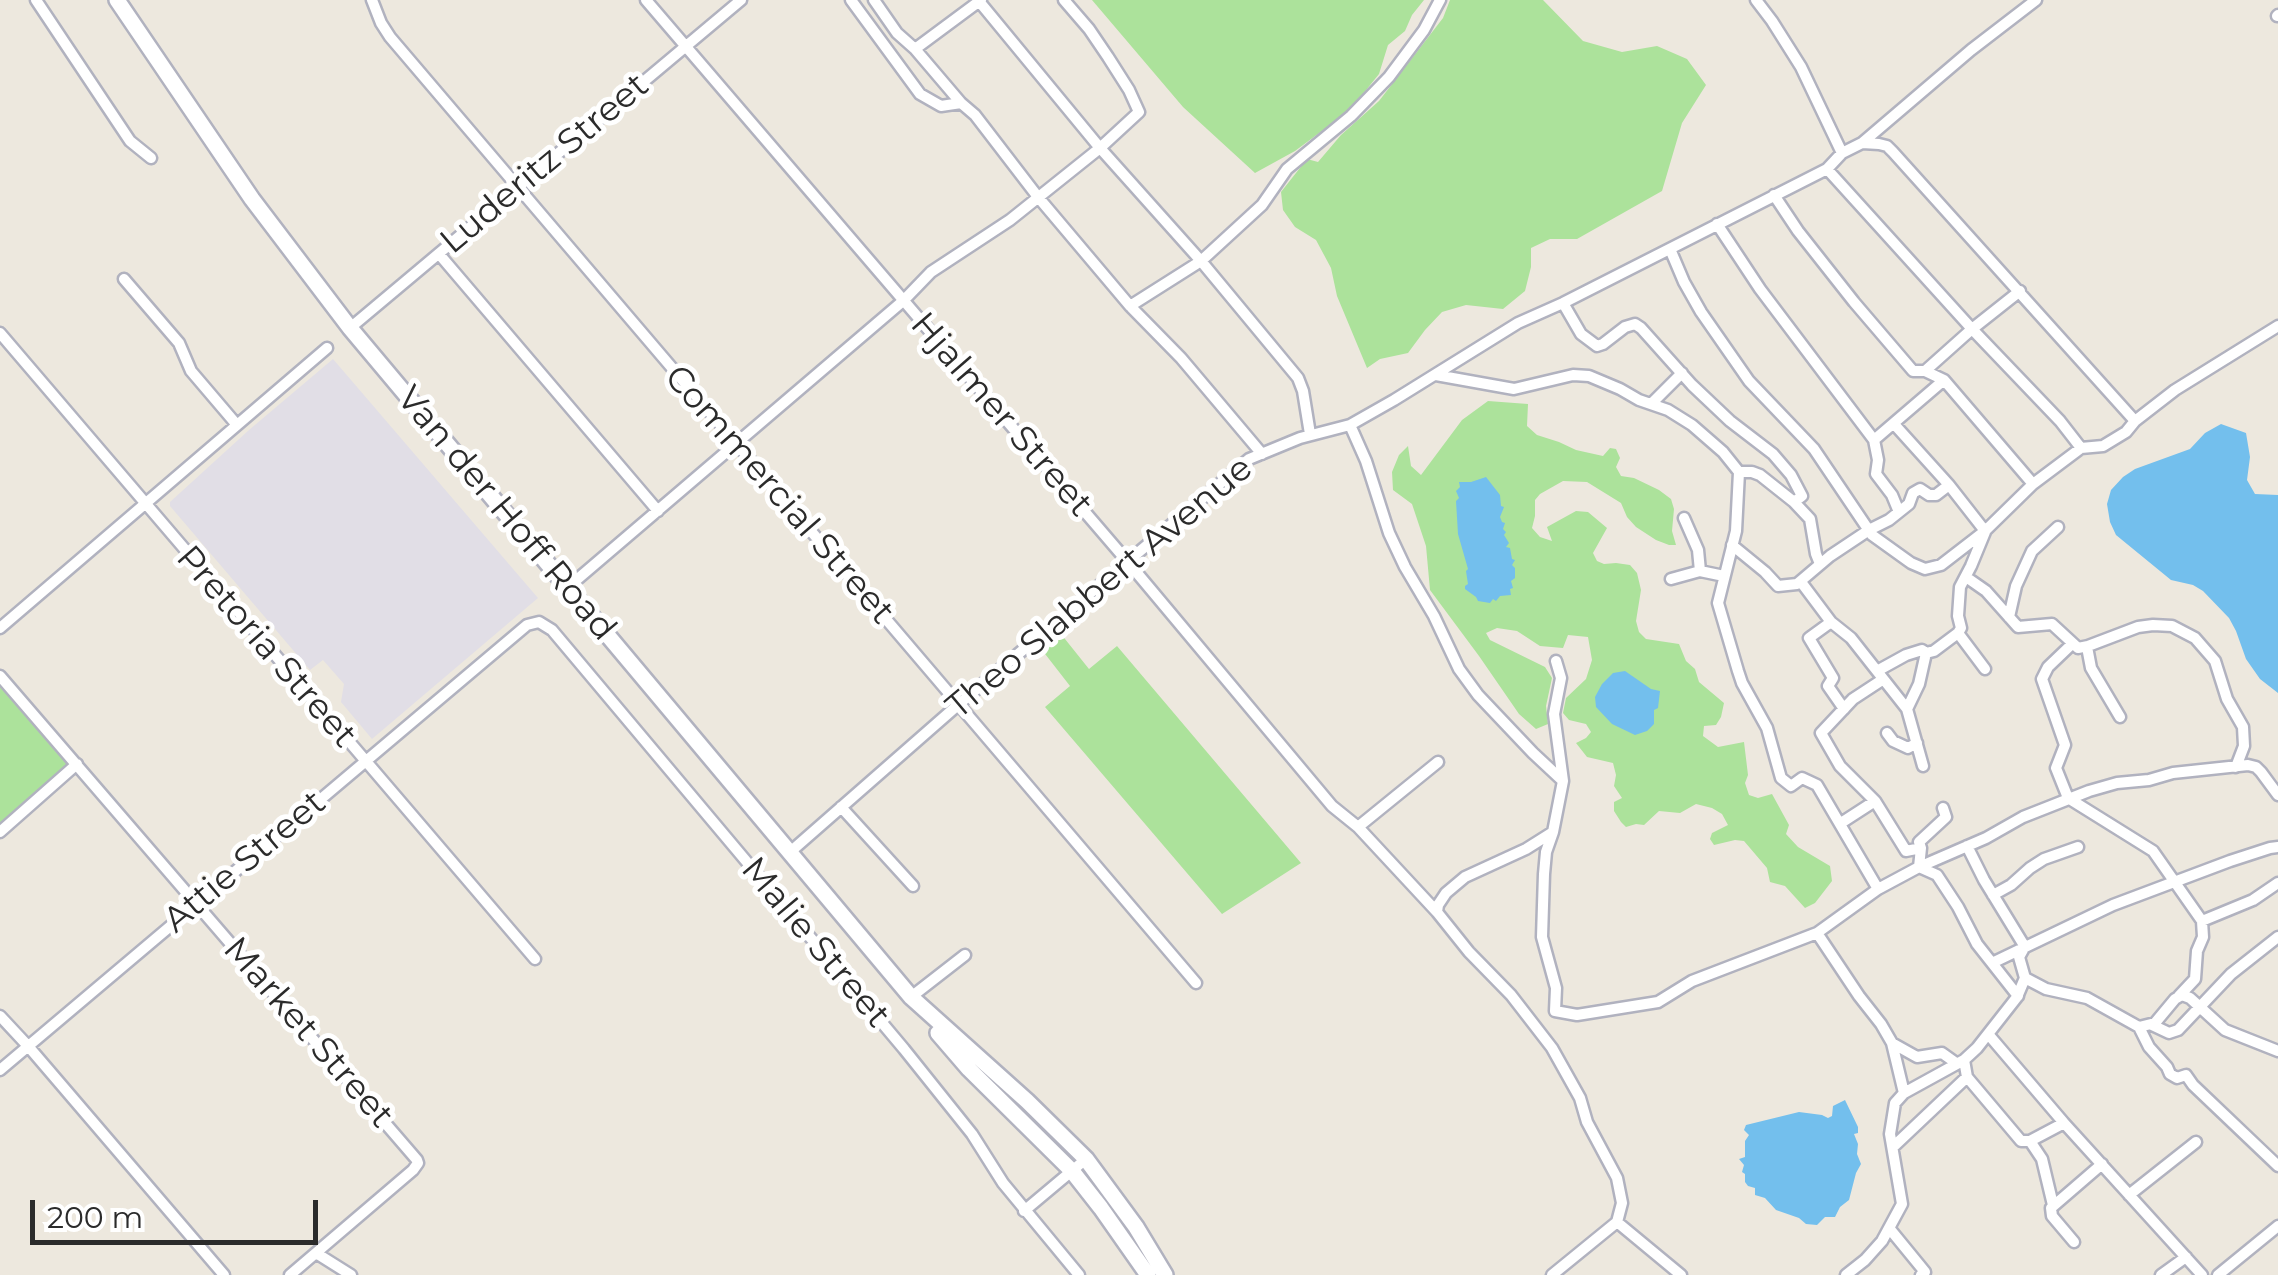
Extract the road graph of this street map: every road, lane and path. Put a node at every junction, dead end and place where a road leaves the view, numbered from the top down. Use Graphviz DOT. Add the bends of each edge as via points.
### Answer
graph roads {
  1 [pos="36,0"];
  2 [pos="117,0"];
  3 [pos="372,0"];
  4 [pos="646,0"];
  5 [pos="741,0"];
  6 [pos="850,0"];
  7 [pos="874,0"];
  8 [pos="1064,0"];
  9 [pos="1440,0"];
  10 [pos="1756,0"];
  11 [pos="2036,0"];
  12 [pos="979,1"];
  13 [pos="868,26"];
  14 [pos="897,33"];
  15 [pos="685,46"];
  16 [pos="915,49"];
  17 [pos="961,103"];
  18 [pos="1862,143"];
  19 [pos="1100,148"];
  20 [pos="1842,153"];
  21 [pos="151,158"];
  22 [pos="1826,169"];
  23 [pos="518,188"];
  24 [pos="1774,196"];
  25 [pos="1038,197"];
  26 [pos="1717,224"];
  27 [pos="1670,249"];
  28 [pos="438,254"];
  29 [pos="1201,261"];
  30 [pos="124,279"];
  31 [pos="2020,292"];
  32 [pos="903,301"];
  33 [pos="1563,304"];
  34 [pos="1130,306"];
  35 [pos="2278,326"];
  36 [pos="350,328"];
  37 [pos="1972,329"];
  38 [pos="0,333"];
  39 [pos="327,348"];
  40 [pos="1925,371"];
  41 [pos="1682,372"];
  42 [pos="1435,375"];
  43 [pos="1944,380"];
  44 [pos="1652,403"];
  45 [pos="2135,421"];
  46 [pos="237,424"];
  47 [pos="1894,424"];
  48 [pos="1350,425"];
  49 [pos="1310,434"];
  50 [pos="1874,440"];
  51 [pos="735,444"];
  52 [pos="2081,448"];
  53 [pos="1262,454"];
  54 [pos="1740,472"];
  55 [pos="2033,484"];
  56 [pos="1949,485"];
  57 [pos="1794,502"];
  58 [pos="144,504"];
  59 [pos="658,510"];
  60 [pos="1899,512"];
  61 [pos="1684,518"];
  62 [pos="2058,528"];
  63 [pos="1869,530"];
  64 [pos="1985,531"];
  65 [pos="1732,545"];
  66 [pos="1127,561"];
  67 [pos="1820,564"];
  68 [pos="1700,571"];
  69 [pos="1724,576"];
  70 [pos="1966,577"];
  71 [pos="1671,578"];
  72 [pos="1801,582"];
  73 [pos="568,588"];
  74 [pos="2009,618"];
  75 [pos="539,622"];
  76 [pos="1831,622"];
  77 [pos="0,628"];
  78 [pos="1958,633"];
  79 [pos="2072,644"];
  80 [pos="2087,647"];
  81 [pos="1926,653"];
  82 [pos="1556,661"];
  83 [pos="1985,669"];
  84 [pos="0,676"];
  85 [pos="1880,676"];
  86 [pos="959,704"];
  87 [pos="1844,708"];
  88 [pos="1907,709"];
  89 [pos="2120,717"];
  90 [pos="1888,733"];
  91 [pos="1917,742"];
  92 [pos="364,761"];
  93 [pos="1438,762"];
  94 [pos="78,764"];
  95 [pos="1924,766"];
  96 [pos="2236,766"];
  97 [pos="1563,782"];
  98 [pos="2278,796"];
  99 [pos="2068,798"];
  100 [pos="1875,801"];
  101 [pos="841,806"];
  102 [pos="1943,808"];
  103 [pos="1840,824"];
  104 [pos="1358,827"];
  105 [pos="0,832"];
  106 [pos="1553,832"];
  107 [pos="1967,846"];
  108 [pos="2278,847"];
  109 [pos="1922,848"];
  110 [pos="2078,848"];
  111 [pos="789,853"];
  112 [pos="1919,867"];
  113 [pos="2174,880"];
  114 [pos="2278,883"];
  115 [pos="912,886"];
  116 [pos="1878,890"];
  117 [pos="1993,895"];
  118 [pos="196,904"];
  119 [pos="1437,912"];
  120 [pos="2202,921"];
  121 [pos="1817,934"];
  122 [pos="2278,937"];
  123 [pos="2025,947"];
  124 [pos="965,955"];
  125 [pos="535,959"];
  126 [pos="1992,963"];
  127 [pos="2025,978"];
  128 [pos="1196,983"];
  129 [pos="2018,996"];
  130 [pos="2179,996"];
  131 [pos="916,1002"];
  132 [pos="2199,1008"];
  133 [pos="0,1016"];
  134 [pos="2152,1025"];
  135 [pos="2139,1027"];
  136 [pos="1988,1034"];
  137 [pos="1892,1042"];
  138 [pos="28,1046"];
  139 [pos="2278,1051"];
  140 [pos="1960,1062"];
  141 [pos="0,1070"];
  142 [pos="1966,1076"];
  143 [pos="1904,1093"];
  144 [pos="2064,1123"];
  145 [pos="2030,1141"];
  146 [pos="2196,1142"];
  147 [pos="1893,1146"];
  148 [pos="1086,1159"];
  149 [pos="2102,1164"];
  150 [pos="2278,1166"];
  151 [pos="1072,1172"];
  152 [pos="2129,1195"];
  153 [pos="2053,1204"];
  154 [pos="1024,1211"];
  155 [pos="1617,1222"];
  156 [pos="2278,1226"];
  157 [pos="1889,1228"];
  158 [pos="2074,1242"];
  159 [pos="316,1253"];
  160 [pos="2186,1256"];
  161 [pos="224,1275"];
  162 [pos="290,1275"];
  163 [pos="351,1275"];
  164 [pos="1079,1275"];
  165 [pos="1148,1275"];
  166 [pos="1165,1275"];
  167 [pos="1552,1275"];
  168 [pos="1681,1275"];
  169 [pos="1846,1275"];
  170 [pos="1921,1275"];
  171 [pos="2161,1275"];
  172 [pos="2202,1275"];
  173 [pos="2218,1275"];
  1 -- 21 [label="street" via="130,141"];
  2 -- 36 [label="main road, Van der Hoff Road" via="252,199"];
  3 -- 23 [label="street, Commercial Street" via="390,37"];
  4 -- 15 [label="street, Hjalmer Street"];
  5 -- 15 [label="street, Luderitz Street"];
  6 -- 13 [label="street"];
  7 -- 14 [label="street"];
  8 -- 19 [label="street" via="1139,112"];
  9 -- 29 [label="street" via="1388,77"];
  10 -- 20 [label="street" via="1792,51"];
  11 -- 18 [label="street, Theo Slabbert Avenue"];
  12 -- 16 [label="street"];
  12 -- 19 [label="street"];
  13 -- 14 [label="street"];
  13 -- 17 [label="street" via="920,94 941,106"];
  14 -- 16 [label="street"];
  15 -- 23 [label="street, Luderitz Street"];
  15 -- 32 [label="street, Hjalmer Street"];
  16 -- 17 [label="street"];
  17 -- 25 [label="street"];
  18 -- 20 [label="street, Theo Slabbert Avenue"];
  18 -- 31 [label="street" via="1893,152"];
  19 -- 25 [label="street"];
  19 -- 29 [label="street"];
  20 -- 22 [label="street, Theo Slabbert Avenue"];
  22 -- 24 [label="street, Theo Slabbert Avenue"];
  22 -- 37 [label="street"];
  23 -- 28 [label="street, Luderitz Street"];
  23 -- 51 [label="street, Commercial Street"];
  24 -- 26 [label="street, Theo Slabbert Avenue"];
  24 -- 40 [label="street" via="1854,302 1914,370"];
  25 -- 32 [label="street" via="931,272"];
  25 -- 34 [label="street"];
  26 -- 27 [label="street, Theo Slabbert Avenue"];
  26 -- 50 [label="street"];
  27 -- 33 [label="street, Theo Slabbert Avenue"];
  27 -- 63 [label="street" via="1726,350 1814,449"];
  28 -- 36 [label="street, Luderitz Street"];
  28 -- 59 [label="street"];
  29 -- 34 [label="street"];
  29 -- 49 [label="street" via="1298,378"];
  30 -- 46 [label="street"];
  31 -- 37 [label="street"];
  31 -- 45 [label="street"];
  32 -- 51 [label="street"];
  32 -- 66 [label="street, Hjalmer Street"];
  33 -- 41 [label="street" via="1588,342 1603,344 1634,324"];
  33 -- 42 [label="street, Theo Slabbert Avenue" via="1518,322"];
  34 -- 53 [label="street"];
  35 -- 45 [label="street"];
  36 -- 73 [label="main road, Van der Hoff Road"];
  37 -- 40 [label="street"];
  37 -- 52 [label="street"];
  38 -- 58 [label="street, Pretoria Street"];
  39 -- 46 [label="street"];
  40 -- 43 [label="street"];
  41 -- 44 [label="street"];
  41 -- 57 [label="street" via="1773,454 1802,496"];
  42 -- 44 [label="street" via="1514,390 1587,375"];
  42 -- 48 [label="street, Theo Slabbert Avenue"];
  43 -- 47 [label="street"];
  43 -- 55 [label="street"];
  44 -- 54 [label="street" via="1701,431"];
  45 -- 52 [label="street" via="2103,446"];
  46 -- 58 [label="street"];
  47 -- 50 [label="street"];
  47 -- 56 [label="street"];
  48 -- 49 [label="street, Theo Slabbert Avenue"];
  48 -- 97 [label="street" via="1404,567 1460,669"];
  49 -- 53 [label="street, Theo Slabbert Avenue"];
  50 -- 60 [label="street" via="1876,474"];
  51 -- 59 [label="street"];
  51 -- 86 [label="street, Commercial Street"];
  52 -- 55 [label="street"];
  53 -- 66 [label="street, Theo Slabbert Avenue"];
  54 -- 57 [label="street" via="1760,475"];
  54 -- 65 [label="street"];
  55 -- 64 [label="street"];
  56 -- 60 [label="street" via="1936,495 1920,489"];
  56 -- 64 [label="street"];
  57 -- 67 [label="street" via="1812,523"];
  58 -- 77 [label="street"];
  58 -- 92 [label="street, Pretoria Street"];
  59 -- 73 [label="street"];
  60 -- 63 [label="street"];
  61 -- 68 [label="street"];
  62 -- 74 [label="street" via="2032,552"];
  63 -- 64 [label="street" via="1925,569 1941,565"];
  63 -- 67 [label="street"];
  64 -- 70 [label="street"];
  65 -- 69 [label="street"];
  65 -- 72 [label="street" via="1778,586"];
  66 -- 86 [label="street, Theo Slabbert Avenue"];
  66 -- 104 [label="street, Hjalmer Street" via="1332,806"];
  67 -- 72 [label="street"];
  68 -- 69 [label="street"];
  68 -- 71 [label="street"];
  69 -- 103 [label="street" via="1720,612 1781,778 1790,786 1802,778 1816,785"];
  70 -- 74 [label="street"];
  70 -- 78 [label="street"];
  72 -- 76 [label="street"];
  73 -- 111 [label="main road, Van der Hoff Road"];
  74 -- 79 [label="street" via="2018,628 2052,624"];
  75 -- 92 [label="street, Attie Street" via="527,624"];
  75 -- 154 [label="street, Malie Street" via="904,1049"];
  76 -- 85 [label="street"];
  76 -- 87 [label="street" via="1809,638"];
  78 -- 81 [label="street"];
  78 -- 83 [label="street"];
  79 -- 80 [label="street"];
  79 -- 99 [label="street" via="2042,679 2064,745 2056,768"];
  80 -- 89 [label="street"];
  80 -- 96 [label="street" via="2154,625 2194,638 2215,662 2243,728"];
  81 -- 85 [label="street" via="1906,655"];
  81 -- 88 [label="street"];
  82 -- 97 [label="street" via="1561,678 1554,714"];
  84 -- 94 [label="street, Market Street"];
  85 -- 87 [label="street"];
  85 -- 88 [label="street"];
  86 -- 101 [label="street, Theo Slabbert Avenue"];
  86 -- 128 [label="street, Commercial Street"];
  87 -- 100 [label="street" via="1821,733 1840,766"];
  88 -- 91 [label="street"];
  90 -- 91 [label="street" via="1908,748"];
  91 -- 95 [label="street"];
  92 -- 118 [label="street, Attie Street"];
  92 -- 125 [label="street, Pretoria Street"];
  93 -- 104 [label="street"];
  94 -- 105 [label="street"];
  94 -- 118 [label="street, Market Street"];
  96 -- 98 [label="street" via="2256,767"];
  96 -- 99 [label="street" via="2117,783"];
  97 -- 106 [label="street"];
  99 -- 107 [label="street"];
  99 -- 113 [label="street" via="2146,846"];
  100 -- 103 [label="street"];
  100 -- 109 [label="street" via="1906,851"];
  101 -- 111 [label="street, Theo Slabbert Avenue"];
  101 -- 115 [label="street"];
  102 -- 109 [label="street" via="1946,816 1919,842"];
  103 -- 116 [label="street"];
  104 -- 119 [label="street, Hjalmer Street"];
  106 -- 119 [label="street" via="1465,877"];
  106 -- 121 [label="street" via="1542,936 1555,1010 1578,1015 1658,1002 1692,981"];
  107 -- 112 [label="street"];
  107 -- 117 [label="street"];
  108 -- 113 [label="street"];
  109 -- 112 [label="street"];
  110 -- 117 [label="street" via="2044,859"];
  111 -- 131 [label="main road, Van der Hoff Road"];
  112 -- 116 [label="street"];
  112 -- 126 [label="street" via="1937,875"];
  113 -- 120 [label="street"];
  113 -- 123 [label="street"];
  114 -- 120 [label="street"];
  116 -- 121 [label="street"];
  117 -- 123 [label="street"];
  118 -- 138 [label="street, Attie Street"];
  118 -- 159 [label="street, Market Street" via="418,1163"];
  119 -- 155 [label="street, Hjalmer Street" via="1552,1048 1616,1178 1622,1203"];
  120 -- 130 [label="street" via="2195,979"];
  121 -- 137 [label="street"];
  122 -- 132 [label="street"];
  123 -- 126 [label="street"];
  123 -- 127 [label="street"];
  124 -- 131 [label="street"];
  126 -- 129 [label="street"];
  127 -- 129 [label="street"];
  127 -- 135 [label="street" via="2087,998"];
  129 -- 136 [label="street"];
  130 -- 132 [label="street"];
  130 -- 134 [label="street"];
  131 -- 148 [label="main road, Van der Hoff Road"];
  131 -- 151 [label="main road, Van der Hoff Road" via="969,1069"];
  132 -- 134 [label="street" via="2172,1033"];
  132 -- 139 [label="street" via="2225,1030"];
  133 -- 138 [label="street"];
  134 -- 135 [label="street"];
  135 -- 150 [label="street" via="2170,1074 2186,1075"];
  136 -- 140 [label="street"];
  136 -- 144 [label="street"];
  137 -- 140 [label="street" via="1917,1057 1942,1054"];
  137 -- 143 [label="street"];
  138 -- 141 [label="street, Attie Street"];
  138 -- 161 [label="street"];
  140 -- 142 [label="street"];
  140 -- 143 [label="street"];
  142 -- 145 [label="street" via="2021,1140"];
  142 -- 147 [label="street"];
  143 -- 147 [label="street" via="1893,1107"];
  144 -- 145 [label="street"];
  144 -- 149 [label="street"];
  145 -- 153 [label="street" via="2042,1159"];
  146 -- 152 [label="street"];
  147 -- 157 [label="street" via="1902,1200"];
  148 -- 151 [label="street"];
  148 -- 166 [label="main road, Van der Hoff Road"];
  149 -- 152 [label="street"];
  149 -- 153 [label="street"];
  151 -- 154 [label="street"];
  151 -- 165 [label="main road, Van der Hoff Road"];
  152 -- 160 [label="street"];
  153 -- 158 [label="street" via="2052,1216"];
  154 -- 164 [label="street, Malie Street"];
  155 -- 167 [label="street"];
  155 -- 168 [label="street"];
  156 -- 173 [label="street"];
  157 -- 169 [label="street"];
  157 -- 170 [label="street"];
  159 -- 162 [label="street"];
  159 -- 163 [label="street"];
  160 -- 171 [label="street"];
  160 -- 172 [label="street"];
}
